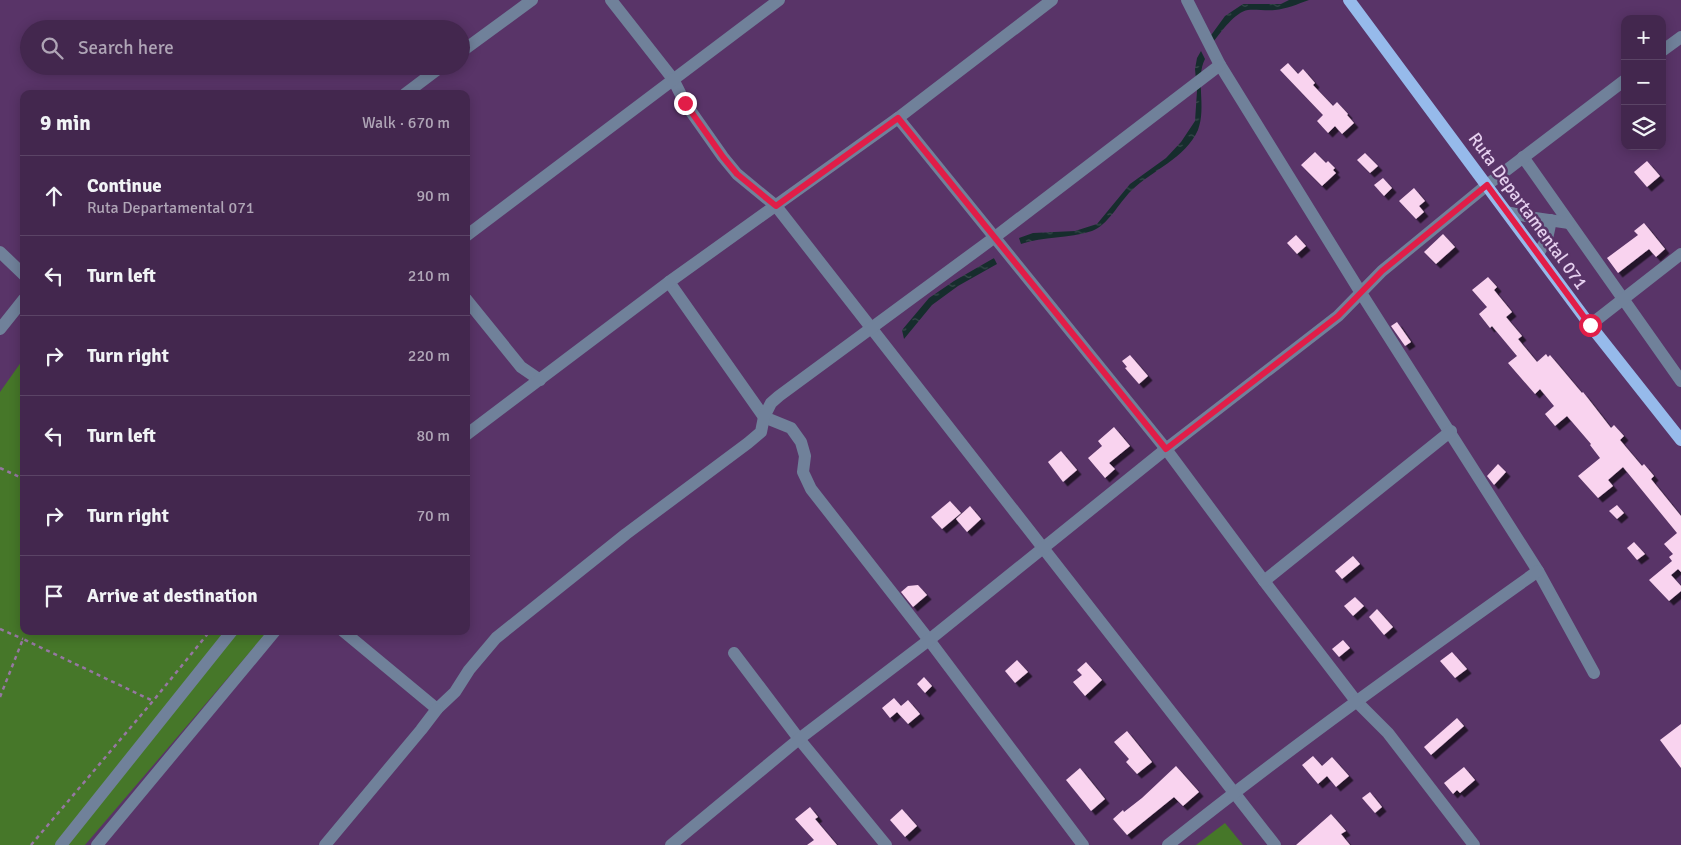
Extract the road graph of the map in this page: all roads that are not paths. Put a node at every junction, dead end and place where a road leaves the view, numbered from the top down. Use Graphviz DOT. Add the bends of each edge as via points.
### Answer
graph roads {
  1 [pos="532,0"];
  2 [pos="611,0"];
  3 [pos="779,0"];
  4 [pos="1052,0"];
  5 [pos="1187,0"];
  6 [pos="1349,0"];
  7 [pos="1681,37"];
  8 [pos="470,45"];
  9 [pos="1666,48"];
  10 [pos="1220,65"];
  11 [pos="430,75"];
  12 [pos="673,80"];
  13 [pos="1621,83"];
  14 [pos="410,90"];
  15 [pos="898,118"];
  16 [pos="1523,157"];
  17 [pos="1487,185"];
  18 [pos="776,206"];
  19 [pos="1507,212"];
  20 [pos="1551,220"];
  21 [pos="1569,223"];
  22 [pos="470,233"];
  23 [pos="994,237"];
  24 [pos="0,252"];
  25 [pos="1538,254"];
  26 [pos="1681,254"];
  27 [pos="20,271"];
  28 [pos="669,282"];
  29 [pos="1362,293"];
  30 [pos="1622,299"];
  31 [pos="20,304"];
  32 [pos="470,304"];
  33 [pos="1590,325"];
  34 [pos="871,328"];
  35 [pos="0,329"];
  36 [pos="540,380"];
  37 [pos="1681,381"];
  38 [pos="764,417"];
  39 [pos="1450,431"];
  40 [pos="470,432"];
  41 [pos="1681,440"];
  42 [pos="1166,449"];
  43 [pos="1044,549"];
  44 [pos="1538,571"];
  45 [pos="1264,581"];
  46 [pos="229,635"];
  47 [pos="272,635"];
  48 [pos="348,635"];
  49 [pos="929,640"];
  50 [pos="734,653"];
  51 [pos="1594,673"];
  52 [pos="1356,700"];
  53 [pos="437,709"];
  54 [pos="799,738"];
  55 [pos="1234,792"];
  56 [pos="60,845"];
  57 [pos="97,845"];
  58 [pos="325,845"];
  59 [pos="672,845"];
  60 [pos="886,845"];
  61 [pos="1083,845"];
  62 [pos="1168,845"];
  63 [pos="1275,845"];
  64 [pos="1474,845"];
  1 -- 8 [label="street"];
  2 -- 12 [label="street"];
  3 -- 12 [label="street"];
  4 -- 15 [label="street"];
  5 -- 10 [label="street"];
  6 -- 17 [label="main road, Ruta Departamental 071"];
  7 -- 9 [label="street"];
  10 -- 23 [label="street"];
  10 -- 29 [label="street"];
  11 -- 14 [label="street"];
  12 -- 18 [label="street" via="723,157 737,174"];
  12 -- 22 [label="street"];
  13 -- 16 [label="street"];
  15 -- 18 [label="street"];
  15 -- 23 [label="street"];
  16 -- 17 [label="street"];
  16 -- 21 [label="street"];
  17 -- 19 [label="main road, Ruta Departamental 071"];
  17 -- 29 [label="street" via="1382,271"];
  18 -- 28 [label="street"];
  18 -- 34 [label="street"];
  19 -- 20 [label="street"];
  19 -- 25 [label="main road, Ruta Departamental 071"];
  20 -- 21 [label="street"];
  20 -- 25 [label="street" via="1547,239"];
  21 -- 30 [label="street"];
  23 -- 34 [label="street"];
  23 -- 42 [label="street"];
  24 -- 27 [label="street"];
  25 -- 33 [label="main road, Ruta Departamental 071"];
  26 -- 30 [label="street"];
  28 -- 36 [label="street"];
  28 -- 38 [label="street"];
  29 -- 39 [label="street"];
  29 -- 42 [label="street" via="1292,354"];
  30 -- 33 [label="street"];
  30 -- 37 [label="street"];
  31 -- 35 [label="street"];
  32 -- 36 [label="street" via="521,368"];
  33 -- 41 [label="main road, Ruta Departamental 071"];
  34 -- 38 [label="street" via="779,396"];
  34 -- 43 [label="street"];
  36 -- 40 [label="street"];
  38 -- 49 [label="street" via="790,428 801,442 805,456 803,472 812,489"];
  38 -- 53 [label="street" via="761,432 748,443 626,534 496,638 455,692"];
  39 -- 44 [label="street"];
  39 -- 45 [label="street"];
  42 -- 43 [label="street"];
  42 -- 45 [label="street"];
  43 -- 49 [label="street"];
  43 -- 55 [label="street"];
  44 -- 51 [label="street"];
  44 -- 52 [label="street"];
  45 -- 52 [label="street"];
  46 -- 56 [label="street"];
  47 -- 57 [label="street"];
  48 -- 53 [label="street"];
  49 -- 54 [label="street"];
  49 -- 61 [label="street"];
  50 -- 54 [label="street"];
  52 -- 55 [label="street"];
  52 -- 64 [label="street" via="1388,733"];
  53 -- 58 [label="street"];
  54 -- 59 [label="street"];
  54 -- 60 [label="street"];
  55 -- 62 [label="street"];
  55 -- 63 [label="street"];
}
